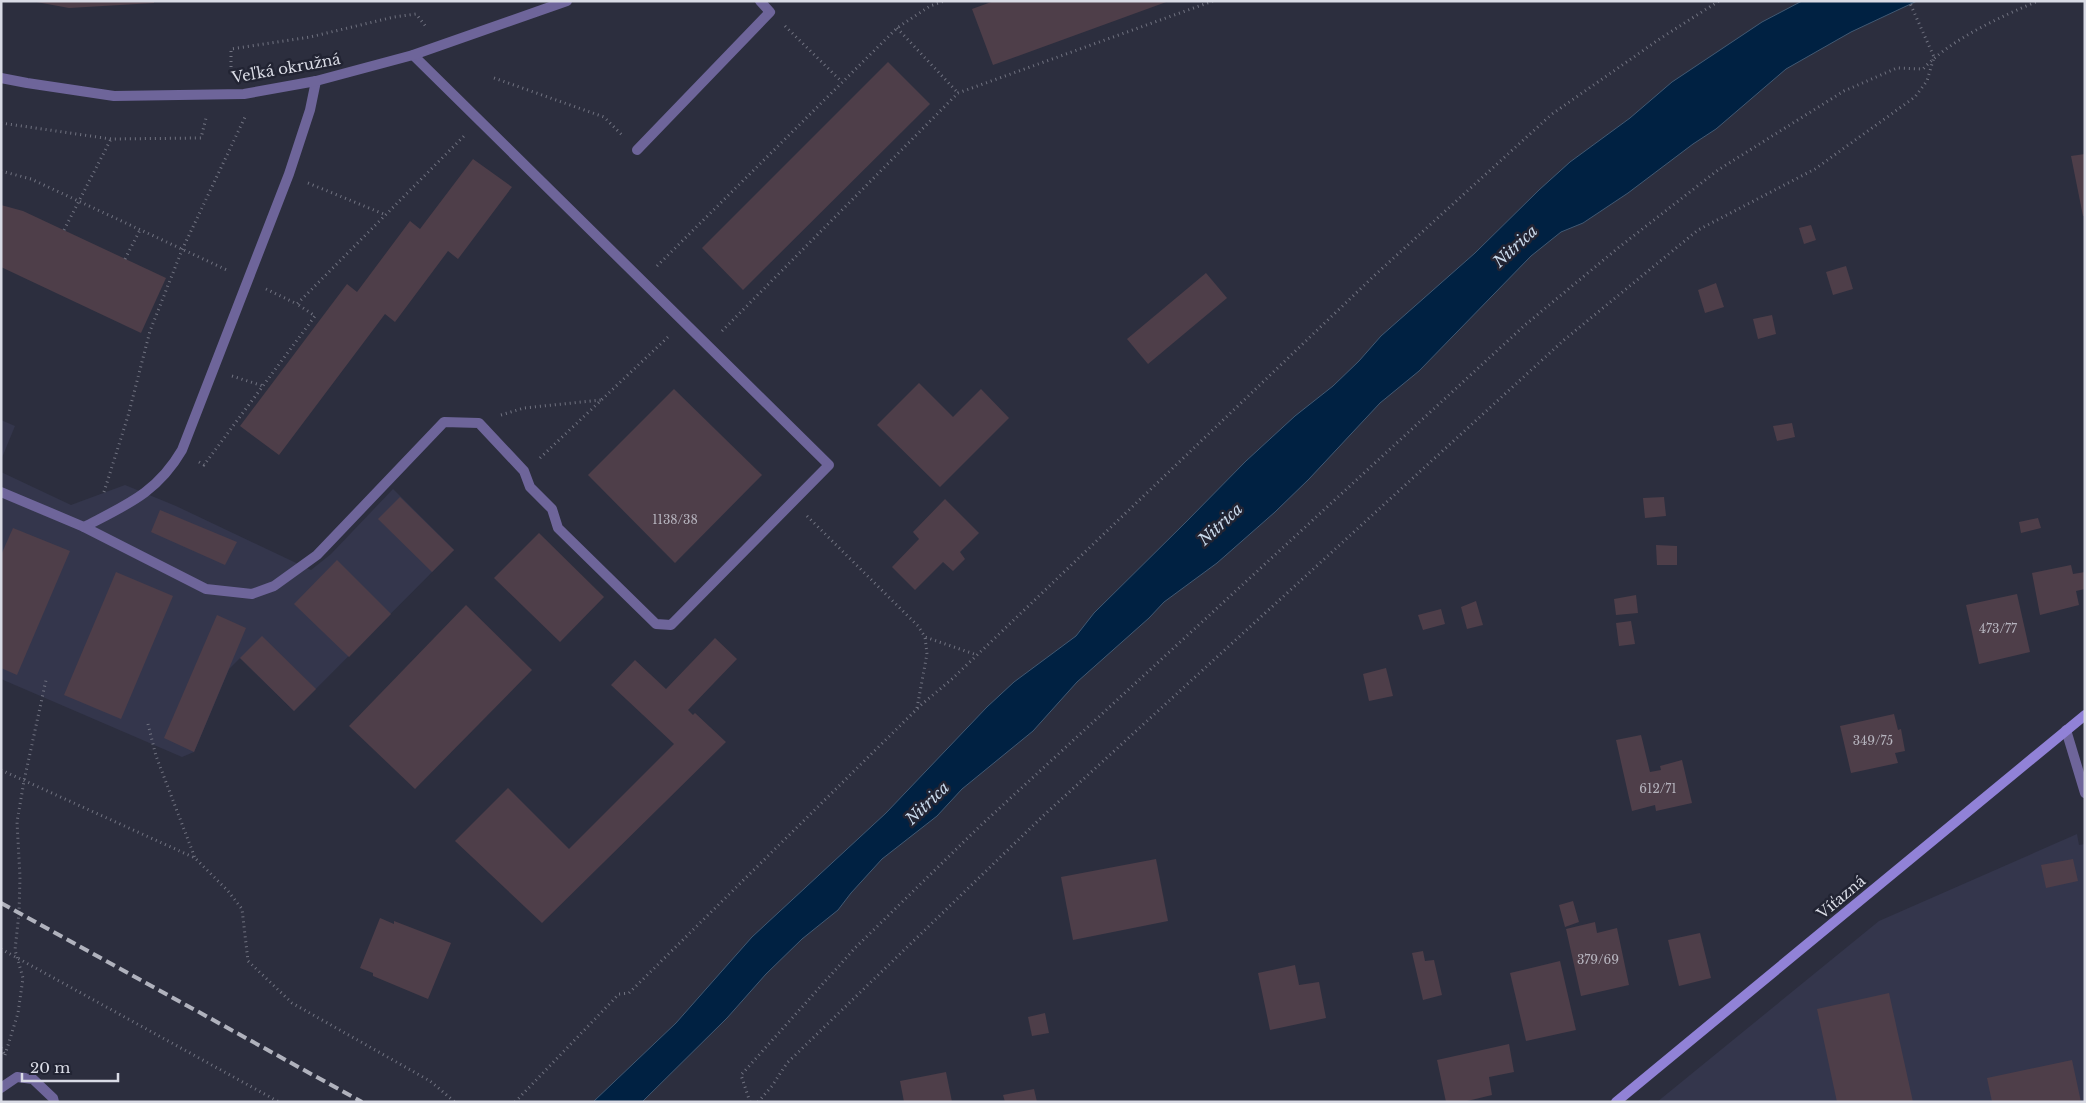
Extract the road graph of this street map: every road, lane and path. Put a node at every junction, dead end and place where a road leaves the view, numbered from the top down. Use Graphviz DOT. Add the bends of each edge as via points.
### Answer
graph roads {
  1 [pos="567,1"];
  2 [pos="760,1"];
  3 [pos="944,1"];
  4 [pos="1214,1"];
  5 [pos="1719,1"];
  6 [pos="1909,1"];
  7 [pos="2038,1"];
  8 [pos="770,12"];
  9 [pos="897,28"];
  10 [pos="429,30"];
  11 [pos="413,55"];
  12 [pos="1934,57"];
  13 [pos="231,73"];
  14 [pos="1,78"];
  15 [pos="494,78"];
  16 [pos="316,81"];
  17 [pos="842,82"];
  18 [pos="958,93"];
  19 [pos="246,114"];
  20 [pos="604,117"];
  21 [pos="206,118"];
  22 [pos="479,121"];
  23 [pos="1,123"];
  24 [pos="111,138"];
  25 [pos="637,150"];
  26 [pos="1,171"];
  27 [pos="312,185"];
  28 [pos="79,202"];
  29 [pos="386,215"];
  30 [pos="64,230"];
  31 [pos="140,230"];
  32 [pos="182,250"];
  33 [pos="125,259"];
  34 [pos="248,280"];
  35 [pos="642,280"];
  36 [pos="297,304"];
  37 [pos="684,321"];
  38 [pos="709,345"];
  39 [pos="214,370"];
  40 [pos="262,386"];
  41 [pos="602,400"];
  42 [pos="479,423"];
  43 [pos="182,450"];
  44 [pos="524,471"];
  45 [pos="1,492"];
  46 [pos="793,502"];
  47 [pos="106,516"];
  48 [pos="84,527"];
  49 [pos="925,637"];
  50 [pos="977,655"];
  51 [pos="46,680"];
  52 [pos="917,709"];
  53 [pos="2085,715"];
  54 [pos="148,724"];
  55 [pos="2066,730"];
  56 [pos="1,770"];
  57 [pos="24,781"];
  58 [pos="2085,793"];
  59 [pos="195,858"];
  60 [pos="1,949"];
  61 [pos="17,958"];
  62 [pos="5,1054"];
  63 [pos="1,1088"];
  64 [pos="54,1102"];
  65 [pos="279,1102"];
  66 [pos="455,1102"];
  67 [pos="515,1102"];
  68 [pos="750,1102"];
  69 [pos="758,1102"];
  70 [pos="1616,1102"];
  1 -- 11 [label="street, Veľká okružná"];
  2 -- 8 [label="street"];
  3 -- 9 [label="path" via="930,6"];
  4 -- 18 [label="path"];
  5 -- 50 [label="path" via="1552,114 1376,274"];
  6 -- 12 [label="path"];
  7 -- 12 [label="path" via="1998,18"];
  8 -- 17 [label="path"];
  8 -- 25 [label="street"];
  9 -- 17 [label="path"];
  9 -- 18 [label="path"];
  10 -- 13 [label="path" via="416,14 310,37 231,49"];
  11 -- 16 [label="street, Veľká okružná"];
  11 -- 22 [label="street"];
  12 -- 68 [label="path" via="1923,69 1897,68 1844,91 1718,170 1525,325 979,827 855,948 741,1075"];
  12 -- 69 [label="path" via="1927,81 1915,97 1815,170 1698,230 1564,340 1043,816 787,1064"];
  14 -- 16 [label="street, Veľká okružná" via="114,96 244,94"];
  15 -- 20 [label="path"];
  16 -- 34 [label="street" via="289,174"];
  17 -- 35 [label="path"];
  18 -- 38 [label="path"];
  19 -- 32 [label="path"];
  21 -- 24 [label="path" via="201,138"];
  22 -- 29 [label="path"];
  22 -- 35 [label="street"];
  23 -- 24 [label="path"];
  24 -- 28 [label="path"];
  26 -- 28 [label="path" via="31,179"];
  27 -- 29 [label="path"];
  28 -- 30 [label="path"];
  28 -- 31 [label="path"];
  29 -- 36 [label="path"];
  31 -- 32 [label="path"];
  31 -- 33 [label="path"];
  32 -- 34 [label="path"];
  32 -- 47 [label="path" via="150,331 102,498"];
  34 -- 36 [label="path"];
  34 -- 39 [label="street"];
  35 -- 37 [label="street"];
  36 -- 40 [label="path" via="315,316"];
  37 -- 38 [label="street"];
  37 -- 41 [label="path"];
  38 -- 46 [label="street" via="829,465"];
  39 -- 40 [label="path"];
  39 -- 43 [label="street"];
  40 -- 43 [label="path" via="204,465"];
  41 -- 42 [label="path" via="524,408"];
  41 -- 44 [label="path"];
  42 -- 44 [label="street"];
  42 -- 48 [label="street" via="444,422 317,554 274,586 252,594 206,590"];
  43 -- 47 [label="street" via="160,482"];
  44 -- 46 [label="street" via="530,487 552,509 558,528 656,624 671,625"];
  45 -- 48 [label="street"];
  46 -- 49 [label="path" via="918,626"];
  47 -- 48 [label="street"];
  49 -- 50 [label="path"];
  49 -- 52 [label="path" via="927,654"];
  50 -- 52 [label="path"];
  51 -- 57 [label="path"];
  52 -- 67 [label="path" via="629,994 619,994"];
  53 -- 55 [label="main road, Víťazná"];
  54 -- 59 [label="path" via="156,756"];
  55 -- 58 [label="street"];
  55 -- 70 [label="main road, Víťazná"];
  56 -- 57 [label="path"];
  57 -- 59 [label="path"];
  57 -- 61 [label="path" via="17,822 20,913 15,950"];
  59 -- 66 [label="path" via="242,910 248,961 292,1003 430,1081"];
  60 -- 61 [label="path"];
  61 -- 62 [label="path" via="23,978 18,1014"];
  61 -- 65 [label="path"];
  63 -- 64 [label="street" via="17,1077 33,1079 54,1098"];
}
